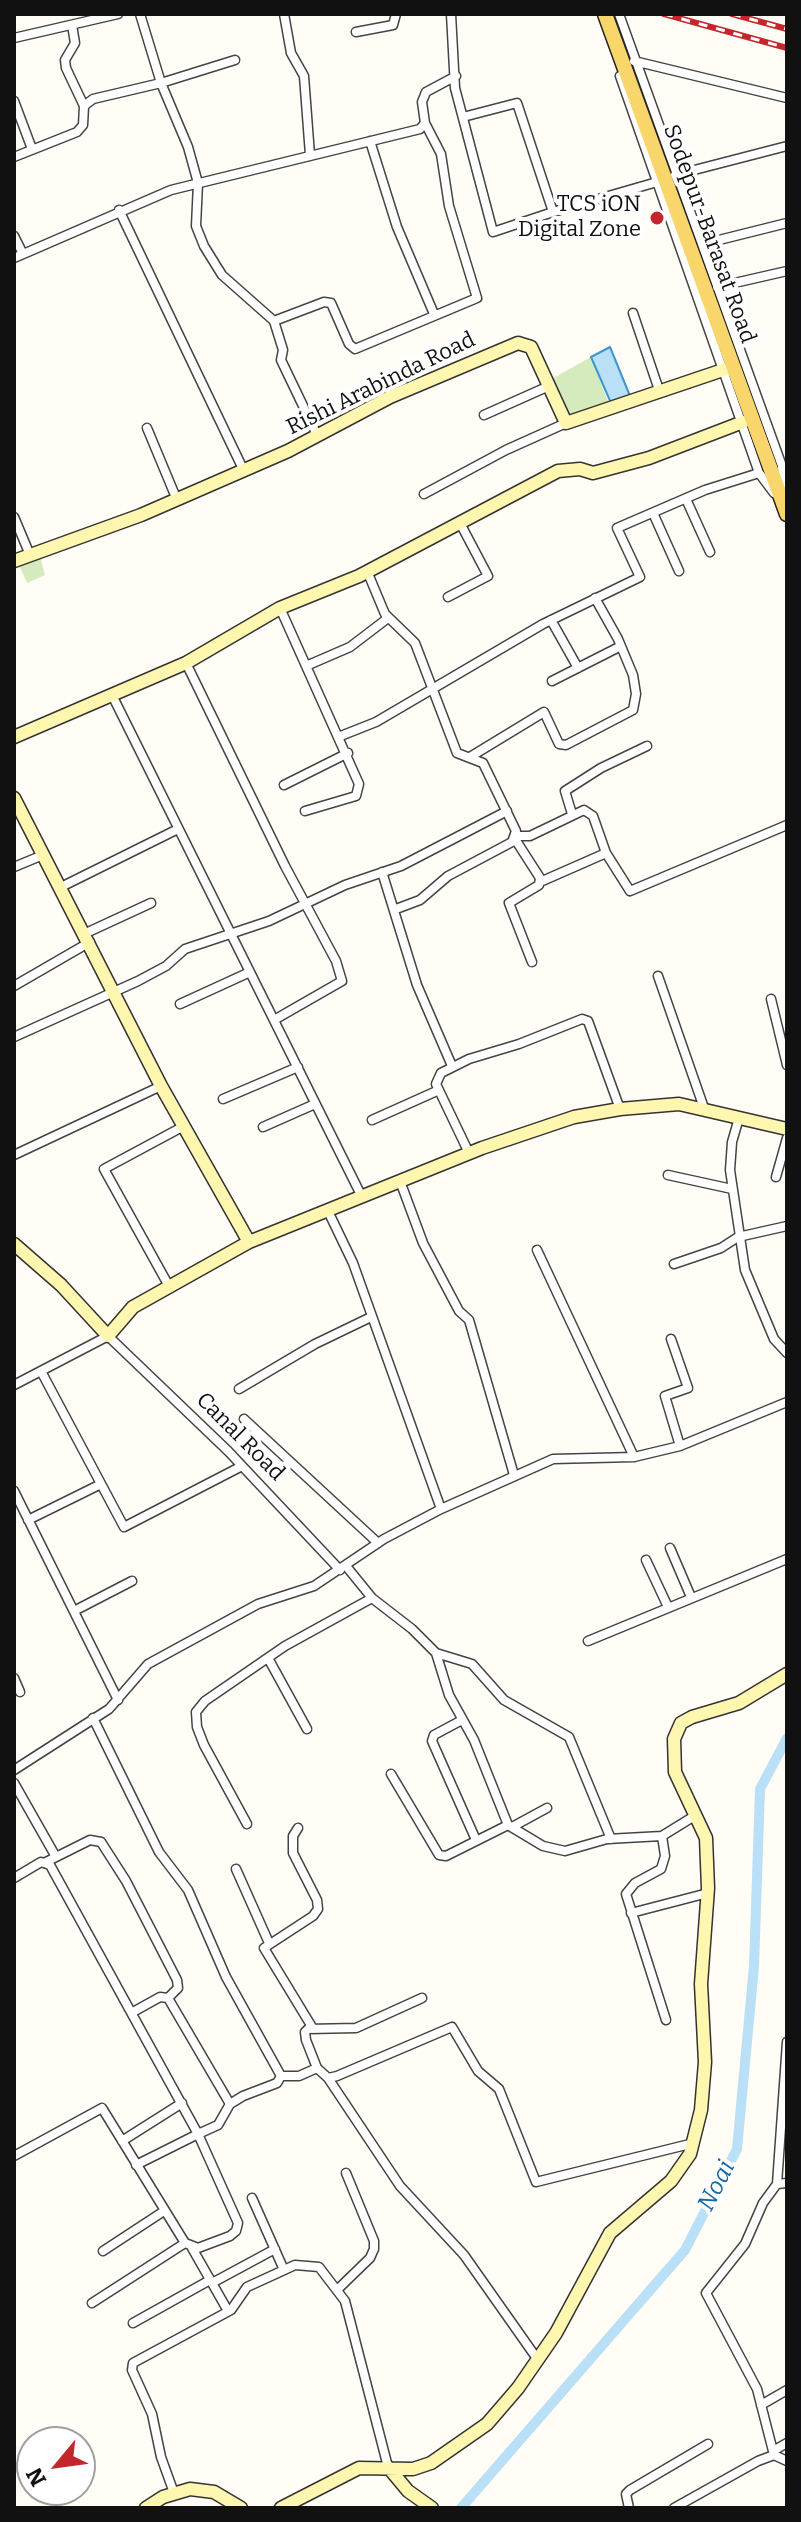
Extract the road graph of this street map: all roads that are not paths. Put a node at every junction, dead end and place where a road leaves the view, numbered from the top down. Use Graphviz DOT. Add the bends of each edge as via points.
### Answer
graph roads {
  1 [pos="57,14"];
  2 [pos="118,14"];
  3 [pos="140,14"];
  4 [pos="284,14"];
  5 [pos="396,14"];
  6 [pos="451,14"];
  7 [pos="598,14"];
  8 [pos="605,14"];
  9 [pos="619,14"];
  10 [pos="72,25"];
  11 [pos="60,26"];
  12 [pos="356,32"];
  13 [pos="14,38"];
  14 [pos="235,60"];
  15 [pos="634,61"];
  16 [pos="456,76"];
  17 [pos="161,83"];
  18 [pos="787,98"];
  19 [pos="14,101"];
  20 [pos="84,106"];
  21 [pos="463,117"];
  22 [pos="425,123"];
  23 [pos="370,141"];
  24 [pos="787,146"];
  25 [pos="32,149"];
  26 [pos="310,155"];
  27 [pos="14,157"];
  28 [pos="675,175"];
  29 [pos="657,182"];
  30 [pos="198,183"];
  31 [pos="119,210"];
  32 [pos="553,212"];
  33 [pos="787,223"];
  34 [pos="14,236"];
  35 [pos="703,244"];
  36 [pos="18,256"];
  37 [pos="787,271"];
  38 [pos="717,287"];
  39 [pos="633,313"];
  40 [pos="434,314"];
  41 [pos="274,321"];
  42 [pos="726,369"];
  43 [pos="549,386"];
  44 [pos="660,393"];
  45 [pos="484,415"];
  46 [pos="743,422"];
  47 [pos="566,423"];
  48 [pos="147,428"];
  49 [pos="317,435"];
  50 [pos="243,469"];
  51 [pos="765,471"];
  52 [pos="424,494"];
  53 [pos="686,499"];
  54 [pos="177,500"];
  55 [pos="786,510"];
  56 [pos="653,513"];
  57 [pos="14,517"];
  58 [pos="460,523"];
  59 [pos="710,552"];
  60 [pos="30,555"];
  61 [pos="14,561"];
  62 [pos="367,571"];
  63 [pos="679,571"];
  64 [pos="448,597"];
  65 [pos="595,598"];
  66 [pos="280,608"];
  67 [pos="388,618"];
  68 [pos="551,620"];
  69 [pos="621,646"];
  70 [pos="186,663"];
  71 [pos="306,666"];
  72 [pos="578,668"];
  73 [pos="552,681"];
  74 [pos="430,691"];
  75 [pos="112,695"];
  76 [pos="14,737"];
  77 [pos="338,737"];
  78 [pos="647,746"];
  79 [pos="348,753"];
  80 [pos="469,757"];
  81 [pos="284,785"];
  82 [pos="14,798"];
  83 [pos="305,811"];
  84 [pos="507,811"];
  85 [pos="572,814"];
  86 [pos="787,825"];
  87 [pos="178,829"];
  88 [pos="516,837"];
  89 [pos="606,853"];
  90 [pos="43,855"];
  91 [pos="14,867"];
  92 [pos="382,872"];
  93 [pos="540,882"];
  94 [pos="61,887"];
  95 [pos="151,903"];
  96 [pos="306,905"];
  97 [pos="396,909"];
  98 [pos="230,934"];
  99 [pos="88,937"];
  100 [pos="532,962"];
  101 [pos="250,972"];
  102 [pos="658,976"];
  103 [pos="14,986"];
  104 [pos="113,990"];
  105 [pos="771,999"];
  106 [pos="180,1004"];
  107 [pos="274,1020"];
  108 [pos="14,1037"];
  109 [pos="787,1065"];
  110 [pos="452,1066"];
  111 [pos="298,1067"];
  112 [pos="161,1086"];
  113 [pos="439,1090"];
  114 [pos="223,1099"];
  115 [pos="315,1104"];
  116 [pos="704,1108"];
  117 [pos="620,1109"];
  118 [pos="739,1118"];
  119 [pos="372,1120"];
  120 [pos="184,1126"];
  121 [pos="263,1127"];
  122 [pos="787,1129"];
  123 [pos="787,1138"];
  124 [pos="469,1153"];
  125 [pos="14,1155"];
  126 [pos="668,1175"];
  127 [pos="776,1177"];
  128 [pos="400,1181"];
  129 [pos="732,1189"];
  130 [pos="362,1197"];
  131 [pos="327,1208"];
  132 [pos="787,1226"];
  133 [pos="738,1237"];
  134 [pos="249,1242"];
  135 [pos="14,1244"];
  136 [pos="537,1250"];
  137 [pos="674,1264"];
  138 [pos="170,1288"];
  139 [pos="371,1317"];
  140 [pos="108,1336"];
  141 [pos="671,1339"];
  142 [pos="787,1353"];
  143 [pos="42,1373"];
  144 [pos="14,1385"];
  145 [pos="239,1389"];
  146 [pos="787,1402"];
  147 [pos="244,1419"];
  148 [pos="680,1446"];
  149 [pos="634,1457"];
  150 [pos="242,1466"];
  151 [pos="514,1475"];
  152 [pos="101,1484"];
  153 [pos="14,1491"];
  154 [pos="441,1509"];
  155 [pos="28,1520"];
  156 [pos="378,1543"];
  157 [pos="670,1548"];
  158 [pos="787,1559"];
  159 [pos="646,1560"];
  160 [pos="343,1568"];
  161 [pos="132,1581"];
  162 [pos="691,1597"];
  163 [pos="372,1598"];
  164 [pos="668,1607"];
  165 [pos="74,1611"];
  166 [pos="588,1641"];
  167 [pos="436,1653"];
  168 [pos="268,1658"];
  169 [pos="787,1674"];
  170 [pos="14,1678"];
  171 [pos="20,1692"];
  172 [pos="118,1700"];
  173 [pos="93,1718"];
  174 [pos="462,1720"];
  175 [pos="307,1729"];
  176 [pos="14,1770"];
  177 [pos="391,1774"];
  178 [pos="14,1783"];
  179 [pos="547,1808"];
  180 [pos="696,1815"];
  181 [pos="247,1824"];
  182 [pos="510,1826"];
  183 [pos="298,1828"];
  184 [pos="662,1836"];
  185 [pos="611,1839"];
  186 [pos="476,1840"];
  187 [pos="56,1857"];
  188 [pos="46,1862"];
  189 [pos="236,1869"];
  190 [pos="14,1878"];
  191 [pos="708,1893"];
  192 [pos="631,1913"];
  193 [pos="269,1943"];
  194 [pos="168,1998"];
  195 [pos="422,1998"];
  196 [pos="133,2012"];
  197 [pos="666,2020"];
  198 [pos="312,2027"];
  199 [pos="787,2042"];
  200 [pos="317,2068"];
  201 [pos="281,2076"];
  202 [pos="328,2078"];
  203 [pos="786,2087"];
  204 [pos="182,2103"];
  205 [pos="230,2104"];
  206 [pos="198,2134"];
  207 [pos="122,2141"];
  208 [pos="694,2143"];
  209 [pos="14,2156"];
  210 [pos="136,2165"];
  211 [pos="346,2173"];
  212 [pos="782,2183"];
  213 [pos="252,2198"];
  214 [pos="164,2211"];
  215 [pos="188,2245"];
  216 [pos="275,2249"];
  217 [pos="103,2251"];
  218 [pos="284,2270"];
  219 [pos="211,2282"];
  220 [pos="337,2290"];
  221 [pos="92,2303"];
  222 [pos="228,2311"];
  223 [pos="133,2323"];
  224 [pos="538,2360"];
  225 [pos="787,2390"];
  226 [pos="761,2405"];
  227 [pos="787,2443"];
  228 [pos="708,2444"];
  229 [pos="774,2453"];
  230 [pos="787,2461"];
  231 [pos="388,2467"];
  232 [pos="174,2493"];
  233 [pos="146,2508"];
  234 [pos="241,2508"];
  235 [pos="281,2508"];
  236 [pos="432,2508"];
  237 [pos="629,2508"];
  238 [pos="674,2508"];
  1 -- 11 [label="street"];
  2 -- 10 [label="street"];
  3 -- 17 [label="street"];
  4 -- 26 [label="street" via="291,53 304,76"];
  5 -- 12 [label="street" via="393,25"];
  6 -- 16 [label="street"];
  7 -- 29 [label="street"];
  8 -- 51 [label="main road, Sodepur-Barasat Road"];
  9 -- 15 [label="street"];
  10 -- 11 [label="street"];
  10 -- 20 [label="street" via="75,43 66,68"];
  11 -- 13 [label="street"];
  14 -- 17 [label="street"];
  15 -- 18 [label="street"];
  15 -- 28 [label="street"];
  16 -- 21 [label="street"];
  16 -- 22 [label="street" via="426,92"];
  17 -- 20 [label="street" via="93,99"];
  17 -- 30 [label="street"];
  19 -- 25 [label="street"];
  20 -- 25 [label="street" via="77,132"];
  21 -- 32 [label="street" via="517,103"];
  21 -- 32 [label="street" via="493,232"];
  22 -- 23 [label="street"];
  22 -- 40 [label="street" via="441,154 449,206 477,292 473,301"];
  23 -- 26 [label="street"];
  23 -- 40 [label="street" via="397,227"];
  24 -- 28 [label="street"];
  25 -- 27 [label="street"];
  26 -- 30 [label="street"];
  28 -- 35 [label="street"];
  29 -- 32 [label="street"];
  29 -- 42 [label="street"];
  30 -- 31 [label="street"];
  30 -- 41 [label="street" via="196,226 204,246 222,275"];
  31 -- 36 [label="street"];
  31 -- 50 [label="street"];
  33 -- 35 [label="street"];
  34 -- 36 [label="street"];
  35 -- 38 [label="street"];
  37 -- 38 [label="street"];
  38 -- 55 [label="street" via="782,466"];
  39 -- 44 [label="street"];
  40 -- 41 [label="street" via="355,349 331,303"];
  41 -- 49 [label="street" via="281,360"];
  42 -- 44 [label="street"];
  42 -- 46 [label="street"];
  43 -- 45 [label="street"];
  43 -- 47 [label="street, Rishi Arabinda Road"];
  43 -- 49 [label="street, Rishi Arabinda Road" via="531,347 518,343 390,397"];
  44 -- 47 [label="street"];
  46 -- 51 [label="street"];
  46 -- 58 [label="street" via="593,473 558,471"];
  47 -- 52 [label="street"];
  48 -- 54 [label="street"];
  49 -- 50 [label="street, Rishi Arabinda Road"];
  50 -- 54 [label="street, Rishi Arabinda Road"];
  51 -- 53 [label="street"];
  51 -- 55 [label="main road, Sodepur-Barasat Road"];
  53 -- 56 [label="street"];
  53 -- 59 [label="street"];
  54 -- 60 [label="street, Rishi Arabinda Road"];
  56 -- 63 [label="street"];
  56 -- 65 [label="street" via="616,529 640,577"];
  57 -- 60 [label="street"];
  58 -- 62 [label="street"];
  58 -- 64 [label="street" via="488,576"];
  60 -- 61 [label="street, Rishi Arabinda Road"];
  62 -- 66 [label="street"];
  62 -- 67 [label="street"];
  65 -- 68 [label="street"];
  65 -- 69 [label="street"];
  66 -- 70 [label="street"];
  66 -- 71 [label="street"];
  67 -- 71 [label="street" via="350,647"];
  67 -- 74 [label="street" via="415,643"];
  68 -- 72 [label="street"];
  68 -- 74 [label="street"];
  69 -- 72 [label="street"];
  69 -- 80 [label="street" via="635,685 633,710 566,745 559,744 544,712"];
  70 -- 75 [label="street"];
  70 -- 96 [label="street"];
  71 -- 77 [label="street"];
  72 -- 73 [label="street"];
  74 -- 77 [label="street"];
  74 -- 80 [label="street" via="457,753"];
  75 -- 76 [label="street"];
  75 -- 87 [label="street"];
  77 -- 79 [label="street"];
  78 -- 85 [label="street" via="565,791"];
  79 -- 81 [label="street"];
  79 -- 83 [label="street" via="359,784 356,796"];
  80 -- 84 [label="street" via="483,763"];
  82 -- 90 [label="street"];
  84 -- 88 [label="street"];
  84 -- 92 [label="street"];
  85 -- 88 [label="street" via="530,836"];
  85 -- 89 [label="street" via="589,811"];
  86 -- 89 [label="street" via="630,891"];
  87 -- 94 [label="street"];
  87 -- 98 [label="street"];
  88 -- 93 [label="street"];
  88 -- 97 [label="street" via="448,876 420,900"];
  89 -- 93 [label="street"];
  90 -- 91 [label="street"];
  90 -- 94 [label="street"];
  92 -- 96 [label="street"];
  92 -- 97 [label="street"];
  93 -- 100 [label="street" via="509,903"];
  94 -- 99 [label="street"];
  95 -- 99 [label="street"];
  96 -- 98 [label="street"];
  96 -- 107 [label="street" via="342,983"];
  97 -- 110 [label="street" via="417,985"];
  98 -- 101 [label="street"];
  98 -- 104 [label="street" via="185,949 166,966"];
  99 -- 103 [label="street"];
  99 -- 104 [label="street"];
  101 -- 106 [label="street"];
  101 -- 107 [label="street"];
  102 -- 116 [label="street"];
  104 -- 108 [label="street"];
  104 -- 112 [label="street"];
  105 -- 109 [label="street"];
  107 -- 111 [label="street"];
  110 -- 113 [label="street" via="437,1078"];
  110 -- 117 [label="street" via="585,1019"];
  111 -- 114 [label="street"];
  111 -- 115 [label="street"];
  112 -- 120 [label="street"];
  112 -- 125 [label="street"];
  113 -- 119 [label="street"];
  113 -- 124 [label="street"];
  115 -- 121 [label="street"];
  115 -- 130 [label="street"];
  116 -- 117 [label="street" via="679,1104"];
  116 -- 118 [label="street"];
  117 -- 124 [label="street" via="574,1117"];
  118 -- 122 [label="street"];
  118 -- 129 [label="street" via="732,1142"];
  120 -- 134 [label="street"];
  120 -- 138 [label="street" via="104,1169"];
  123 -- 127 [label="street"];
  124 -- 128 [label="street"];
  126 -- 129 [label="street"];
  128 -- 130 [label="street"];
  128 -- 151 [label="street" via="423,1243 469,1320"];
  129 -- 133 [label="street"];
  130 -- 131 [label="street"];
  131 -- 134 [label="street"];
  131 -- 139 [label="street"];
  132 -- 133 [label="street"];
  133 -- 137 [label="street"];
  133 -- 142 [label="street" via="757,1304"];
  134 -- 138 [label="street"];
  135 -- 140 [label="street, Canal Road"];
  136 -- 149 [label="street"];
  138 -- 140 [label="street" via="123,1318"];
  139 -- 145 [label="street"];
  139 -- 154 [label="street"];
  140 -- 143 [label="street"];
  140 -- 150 [label="street, Canal Road"];
  141 -- 148 [label="street" via="688,1388 665,1396"];
  143 -- 144 [label="street"];
  143 -- 152 [label="street"];
  146 -- 148 [label="street"];
  147 -- 156 [label="street"];
  148 -- 149 [label="street"];
  149 -- 151 [label="street" via="562,1458"];
  150 -- 152 [label="street" via="124,1527"];
  150 -- 160 [label="street, Canal Road"];
  151 -- 154 [label="street"];
  152 -- 155 [label="street"];
  153 -- 155 [label="street"];
  154 -- 156 [label="street"];
  155 -- 165 [label="street"];
  156 -- 160 [label="street"];
  157 -- 162 [label="street"];
  158 -- 162 [label="street"];
  159 -- 164 [label="street"];
  160 -- 163 [label="street, Canal Road"];
  160 -- 172 [label="street" via="182,1644 139,1672"];
  161 -- 165 [label="street"];
  162 -- 164 [label="street"];
  163 -- 167 [label="street, Canal Road"];
  163 -- 168 [label="street"];
  164 -- 166 [label="street"];
  165 -- 172 [label="street"];
  167 -- 174 [label="street"];
  167 -- 185 [label="street" via="472,1664 504,1700 569,1737"];
  168 -- 175 [label="street"];
  168 -- 181 [label="street" via="196,1712 204,1745"];
  169 -- 180 [label="street" via="739,1703 681,1723 673,1761"];
  170 -- 171 [label="street"];
  172 -- 173 [label="street"];
  173 -- 176 [label="street"];
  173 -- 201 [label="street" via="159,1852 188,1890 226,1977"];
  174 -- 182 [label="street"];
  174 -- 186 [label="street" via="432,1741"];
  177 -- 186 [label="street" via="439,1855"];
  178 -- 187 [label="street"];
  179 -- 182 [label="street"];
  180 -- 184 [label="street"];
  180 -- 191 [label="street" via="706,1838"];
  182 -- 185 [label="street" via="555,1850"];
  182 -- 186 [label="street"];
  183 -- 193 [label="street" via="293,1853 318,1909"];
  184 -- 185 [label="street"];
  184 -- 192 [label="street" via="664,1864 629,1889"];
  187 -- 188 [label="street"];
  187 -- 194 [label="street" via="90,1840 105,1847 177,1980 178,1988"];
  188 -- 190 [label="street"];
  188 -- 196 [label="street"];
  189 -- 193 [label="street"];
  191 -- 192 [label="street"];
  191 -- 208 [label="street" via="701,1984 705,2062"];
  192 -- 197 [label="street"];
  193 -- 198 [label="street" via="266,1954"];
  194 -- 196 [label="street"];
  194 -- 205 [label="street"];
  195 -- 198 [label="street" via="356,2028"];
  196 -- 204 [label="street"];
  198 -- 200 [label="street" via="305,2032"];
  199 -- 203 [label="street"];
  200 -- 201 [label="street"];
  200 -- 202 [label="street"];
  201 -- 205 [label="street" via="277,2083"];
  202 -- 208 [label="street" via="452,2027 478,2071 499,2089 536,2182"];
  202 -- 224 [label="street" via="400,2186 464,2255"];
  203 -- 212 [label="street"];
  204 -- 206 [label="street"];
  204 -- 207 [label="street"];
  205 -- 206 [label="street" via="218,2125"];
  206 -- 210 [label="street"];
  206 -- 215 [label="street" via="238,2223 230,2236"];
  207 -- 209 [label="street" via="106,2111 97,2108"];
  207 -- 210 [label="street"];
  208 -- 224 [label="street" via="671,2181 610,2233"];
  210 -- 214 [label="street"];
  211 -- 220 [label="street" via="374,2249"];
  212 -- 226 [label="street" via="763,2203 745,2244 706,2293 750,2372"];
  213 -- 216 [label="street"];
  214 -- 215 [label="street"];
  214 -- 217 [label="street"];
  215 -- 219 [label="street"];
  215 -- 221 [label="street"];
  216 -- 218 [label="street"];
  216 -- 219 [label="street"];
  218 -- 220 [label="street" via="312,2264"];
  218 -- 222 [label="street" via="247,2287"];
  219 -- 222 [label="street"];
  219 -- 223 [label="street"];
  220 -- 231 [label="street" via="345,2301"];
  222 -- 232 [label="street" via="133,2363"];
  224 -- 231 [label="street" via="487,2424 461,2444 413,2469"];
  225 -- 226 [label="street"];
  226 -- 229 [label="street"];
  227 -- 229 [label="street"];
  228 -- 237 [label="street" via="630,2490"];
  229 -- 230 [label="street"];
  229 -- 238 [label="street"];
  231 -- 235 [label="street" via="359,2468"];
  231 -- 236 [label="street"];
  232 -- 233 [label="street"];
  232 -- 234 [label="street" via="203,2489"];
}
